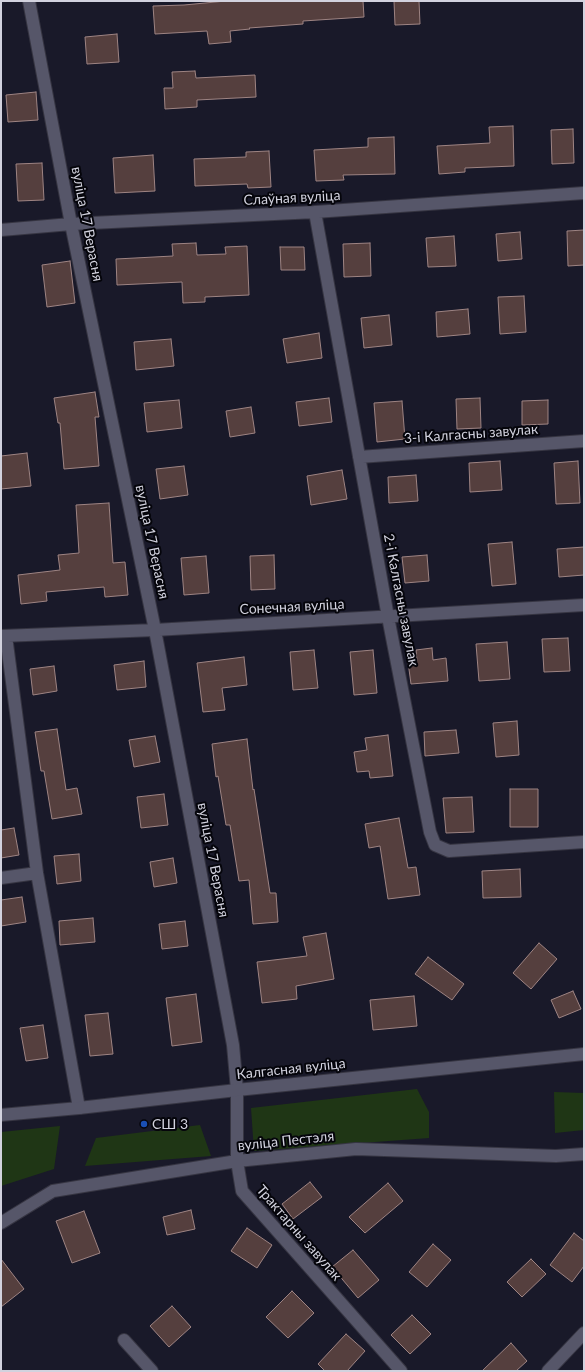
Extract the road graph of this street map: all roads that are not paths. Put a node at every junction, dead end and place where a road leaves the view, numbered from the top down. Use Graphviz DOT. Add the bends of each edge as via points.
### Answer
graph roads {
  1 [pos="30,1"];
  2 [pos="584,193"];
  3 [pos="315,212"];
  4 [pos="71,224"];
  5 [pos="1,230"];
  6 [pos="584,441"];
  7 [pos="359,457"];
  8 [pos="584,604"];
  9 [pos="388,617"];
  10 [pos="154,630"];
  11 [pos="3,636"];
  12 [pos="584,842"];
  13 [pos="37,873"];
  14 [pos="1,878"];
  15 [pos="584,1054"];
  16 [pos="238,1090"];
  17 [pos="79,1108"];
  18 [pos="1,1115"];
  19 [pos="584,1154"];
  20 [pos="238,1161"];
  21 [pos="1,1223"];
  22 [pos="584,1333"];
  23 [pos="124,1340"];
  24 [pos="152,1371"];
  25 [pos="401,1371"];
  26 [pos="548,1371"];
  1 -- 4 [label="street, вуліца 17 Верасня"];
  2 -- 3 [label="street, Слаўная вуліца"];
  3 -- 4 [label="street, Слаўная вуліца"];
  3 -- 7 [label="street, 2-і Калгасны завулак"];
  4 -- 5 [label="street, Слаўная вуліца"];
  4 -- 10 [label="street, вуліца 17 Верасня"];
  6 -- 7 [label="street, 3-і Калгасны завулак"];
  7 -- 9 [label="street, 2-і Калгасны завулак"];
  8 -- 9 [label="street, Сонечная вуліца"];
  9 -- 10 [label="street, Сонечная вуліца"];
  9 -- 12 [label="street, 2-і Калгасны завулак" via="430,832 435,845 450,851"];
  10 -- 11 [label="street, Сонечная вуліца"];
  10 -- 16 [label="street, вуліца 17 Верасня" via="233,1045"];
  11 -- 13 [label="street"];
  13 -- 14 [label="street"];
  13 -- 17 [label="street"];
  15 -- 16 [label="street, Калгасная вуліца"];
  16 -- 17 [label="street, Калгасная вуліца"];
  16 -- 20 [label="street, Трактарны завулак"];
  17 -- 18 [label="street, Калгасная вуліца"];
  19 -- 20 [label="street, вуліца Пестэля" via="556,1156 356,1149"];
  20 -- 21 [label="street, вуліца Пестэля" via="53,1192"];
  20 -- 25 [label="street, Трактарны завулак" via="242,1191"];
  22 -- 26 [label="street"];
  23 -- 24 [label="street"];
}
